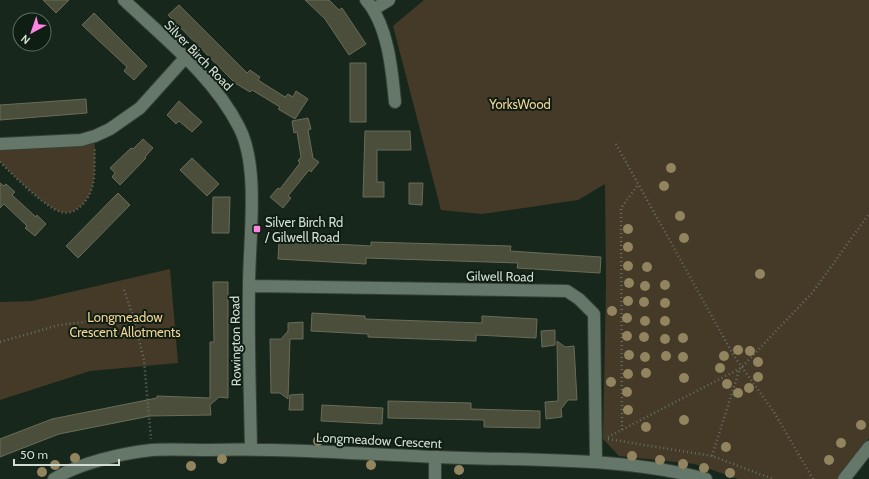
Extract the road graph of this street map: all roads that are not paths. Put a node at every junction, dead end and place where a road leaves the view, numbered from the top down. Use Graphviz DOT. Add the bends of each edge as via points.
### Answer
graph roads {
  1 [pos="124,0"];
  2 [pos="389,0"];
  3 [pos="370,4"];
  4 [pos="185,58"];
  5 [pos="395,102"];
  6 [pos="0,144"];
  7 [pos="250,232"];
  8 [pos="249,286"];
  9 [pos="869,447"];
  10 [pos="250,449"];
  11 [pos="435,457"];
  12 [pos="596,462"];
  13 [pos="54,479"];
  14 [pos="435,479"];
  15 [pos="706,479"];
  16 [pos="844,479"];
  1 -- 4 [label="street, Silver Birch Road"];
  2 -- 3 [label="street"];
  3 -- 5 [label="street" via="390,58"];
  4 -- 6 [label="street" via="140,108 95,136 81,140"];
  4 -- 7 [label="street, Silver Birch Road" via="222,97 240,128 252,175"];
  7 -- 8 [label="street, Rowington Road"];
  8 -- 10 [label="street, Rowington Road"];
  8 -- 12 [label="street, Gilwell Road" via="567,291 594,314"];
  9 -- 16 [label="street"];
  10 -- 11 [label="street, Longmeadow Crescent"];
  10 -- 13 [label="street, Longmeadow Crescent" via="152,450 118,456"];
  11 -- 12 [label="street, Longmeadow Crescent"];
  11 -- 14 [label="street"];
  12 -- 15 [label="street, Longmeadow Crescent" via="685,473"];
}
